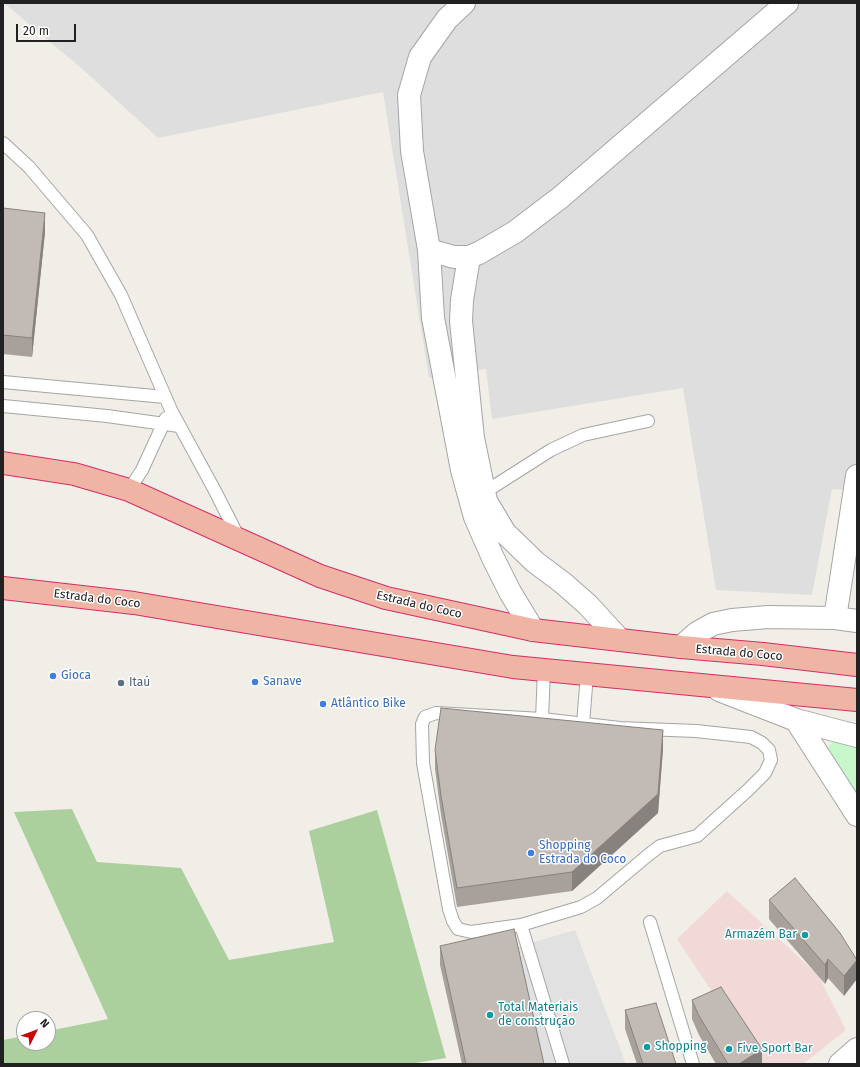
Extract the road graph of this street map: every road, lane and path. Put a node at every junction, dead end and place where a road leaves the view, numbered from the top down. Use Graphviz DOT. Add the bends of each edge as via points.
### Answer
graph roads {
  1 [pos="464,3"];
  2 [pos="788,3"];
  3 [pos="3,143"];
  4 [pos="429,250"];
  5 [pos="469,256"];
  6 [pos="3,382"];
  7 [pos="165,397"];
  8 [pos="459,400"];
  9 [pos="3,406"];
  10 [pos="171,410"];
  11 [pos="648,421"];
  12 [pos="162,424"];
  13 [pos="179,426"];
  14 [pos="3,463"];
  15 [pos="857,476"];
  16 [pos="129,490"];
  17 [pos="477,494"];
  18 [pos="239,538"];
  19 [pos="848,585"];
  20 [pos="3,588"];
  21 [pos="835,618"];
  22 [pos="857,621"];
  23 [pos="533,630"];
  24 [pos="620,640"];
  25 [pos="681,648"];
  26 [pos="857,665"];
  27 [pos="544,670"];
  28 [pos="587,674"];
  29 [pos="709,685"];
  30 [pos="857,700"];
  31 [pos="542,719"];
  32 [pos="796,720"];
  33 [pos="583,724"];
  34 [pos="857,736"];
  35 [pos="857,815"];
  36 [pos="650,922"];
  37 [pos="521,925"];
  38 [pos="857,1049"];
  39 [pos="563,1064"];
  40 [pos="692,1064"];
  41 [pos="840,1064"];
  1 -- 4 [label="street" via="447,19 420,57 409,95 412,151"];
  2 -- 5 [label="street" via="561,197 514,232 479,254"];
  3 -- 7 [label="lane" via="29,167 87,235 121,295"];
  4 -- 5 [label="street" via="454,257"];
  4 -- 8 [label="street" via="433,318"];
  5 -- 8 [label="street" via="462,300"];
  6 -- 7 [label="lane"];
  7 -- 10 [label="lane"];
  8 -- 17 [label="street" via="462,470"];
  9 -- 12 [label="lane"];
  10 -- 12 [label="lane"];
  10 -- 13 [label="lane"];
  11 -- 17 [label="lane" via="583,435 551,450"];
  12 -- 13 [label="lane"];
  12 -- 16 [label="lane" via="142,470"];
  13 -- 18 [label="lane"];
  14 -- 16 [label="highway, Estrada do Coco" via="74,474"];
  15 -- 19 [label="street"];
  16 -- 18 [label="highway, Estrada do Coco"];
  17 -- 23 [label="street" via="475,517 510,592"];
  17 -- 24 [label="street" via="486,501 505,532 535,562 588,605"];
  18 -- 23 [label="highway, Estrada do Coco" via="320,576 386,598"];
  19 -- 21 [label="street"];
  20 -- 27 [label="highway, Estrada do Coco" via="134,603 513,667"];
  21 -- 22 [label="street"];
  21 -- 25 [label="street" via="768,617 732,620 713,624 697,633"];
  23 -- 24 [label="highway, Estrada do Coco"];
  24 -- 25 [label="highway, Estrada do Coco"];
  25 -- 26 [label="highway, Estrada do Coco"];
  27 -- 28 [label="highway, Estrada do Coco"];
  27 -- 31 [label="lane"];
  28 -- 29 [label="highway, Estrada do Coco"];
  28 -- 33 [label="lane"];
  29 -- 30 [label="highway, Estrada do Coco"];
  29 -- 32 [label="street"];
  31 -- 33 [label="lane"];
  31 -- 37 [label="lane" via="436,713 425,717 422,724 422,763 452,920 458,929 471,932"];
  32 -- 34 [label="street"];
  32 -- 35 [label="street"];
  33 -- 37 [label="lane" via="751,737 769,750 771,760 765,773 697,836 660,846 597,898 581,907"];
  36 -- 40 [label="lane"];
  37 -- 39 [label="lane"];
  38 -- 41 [label="street"];
}
